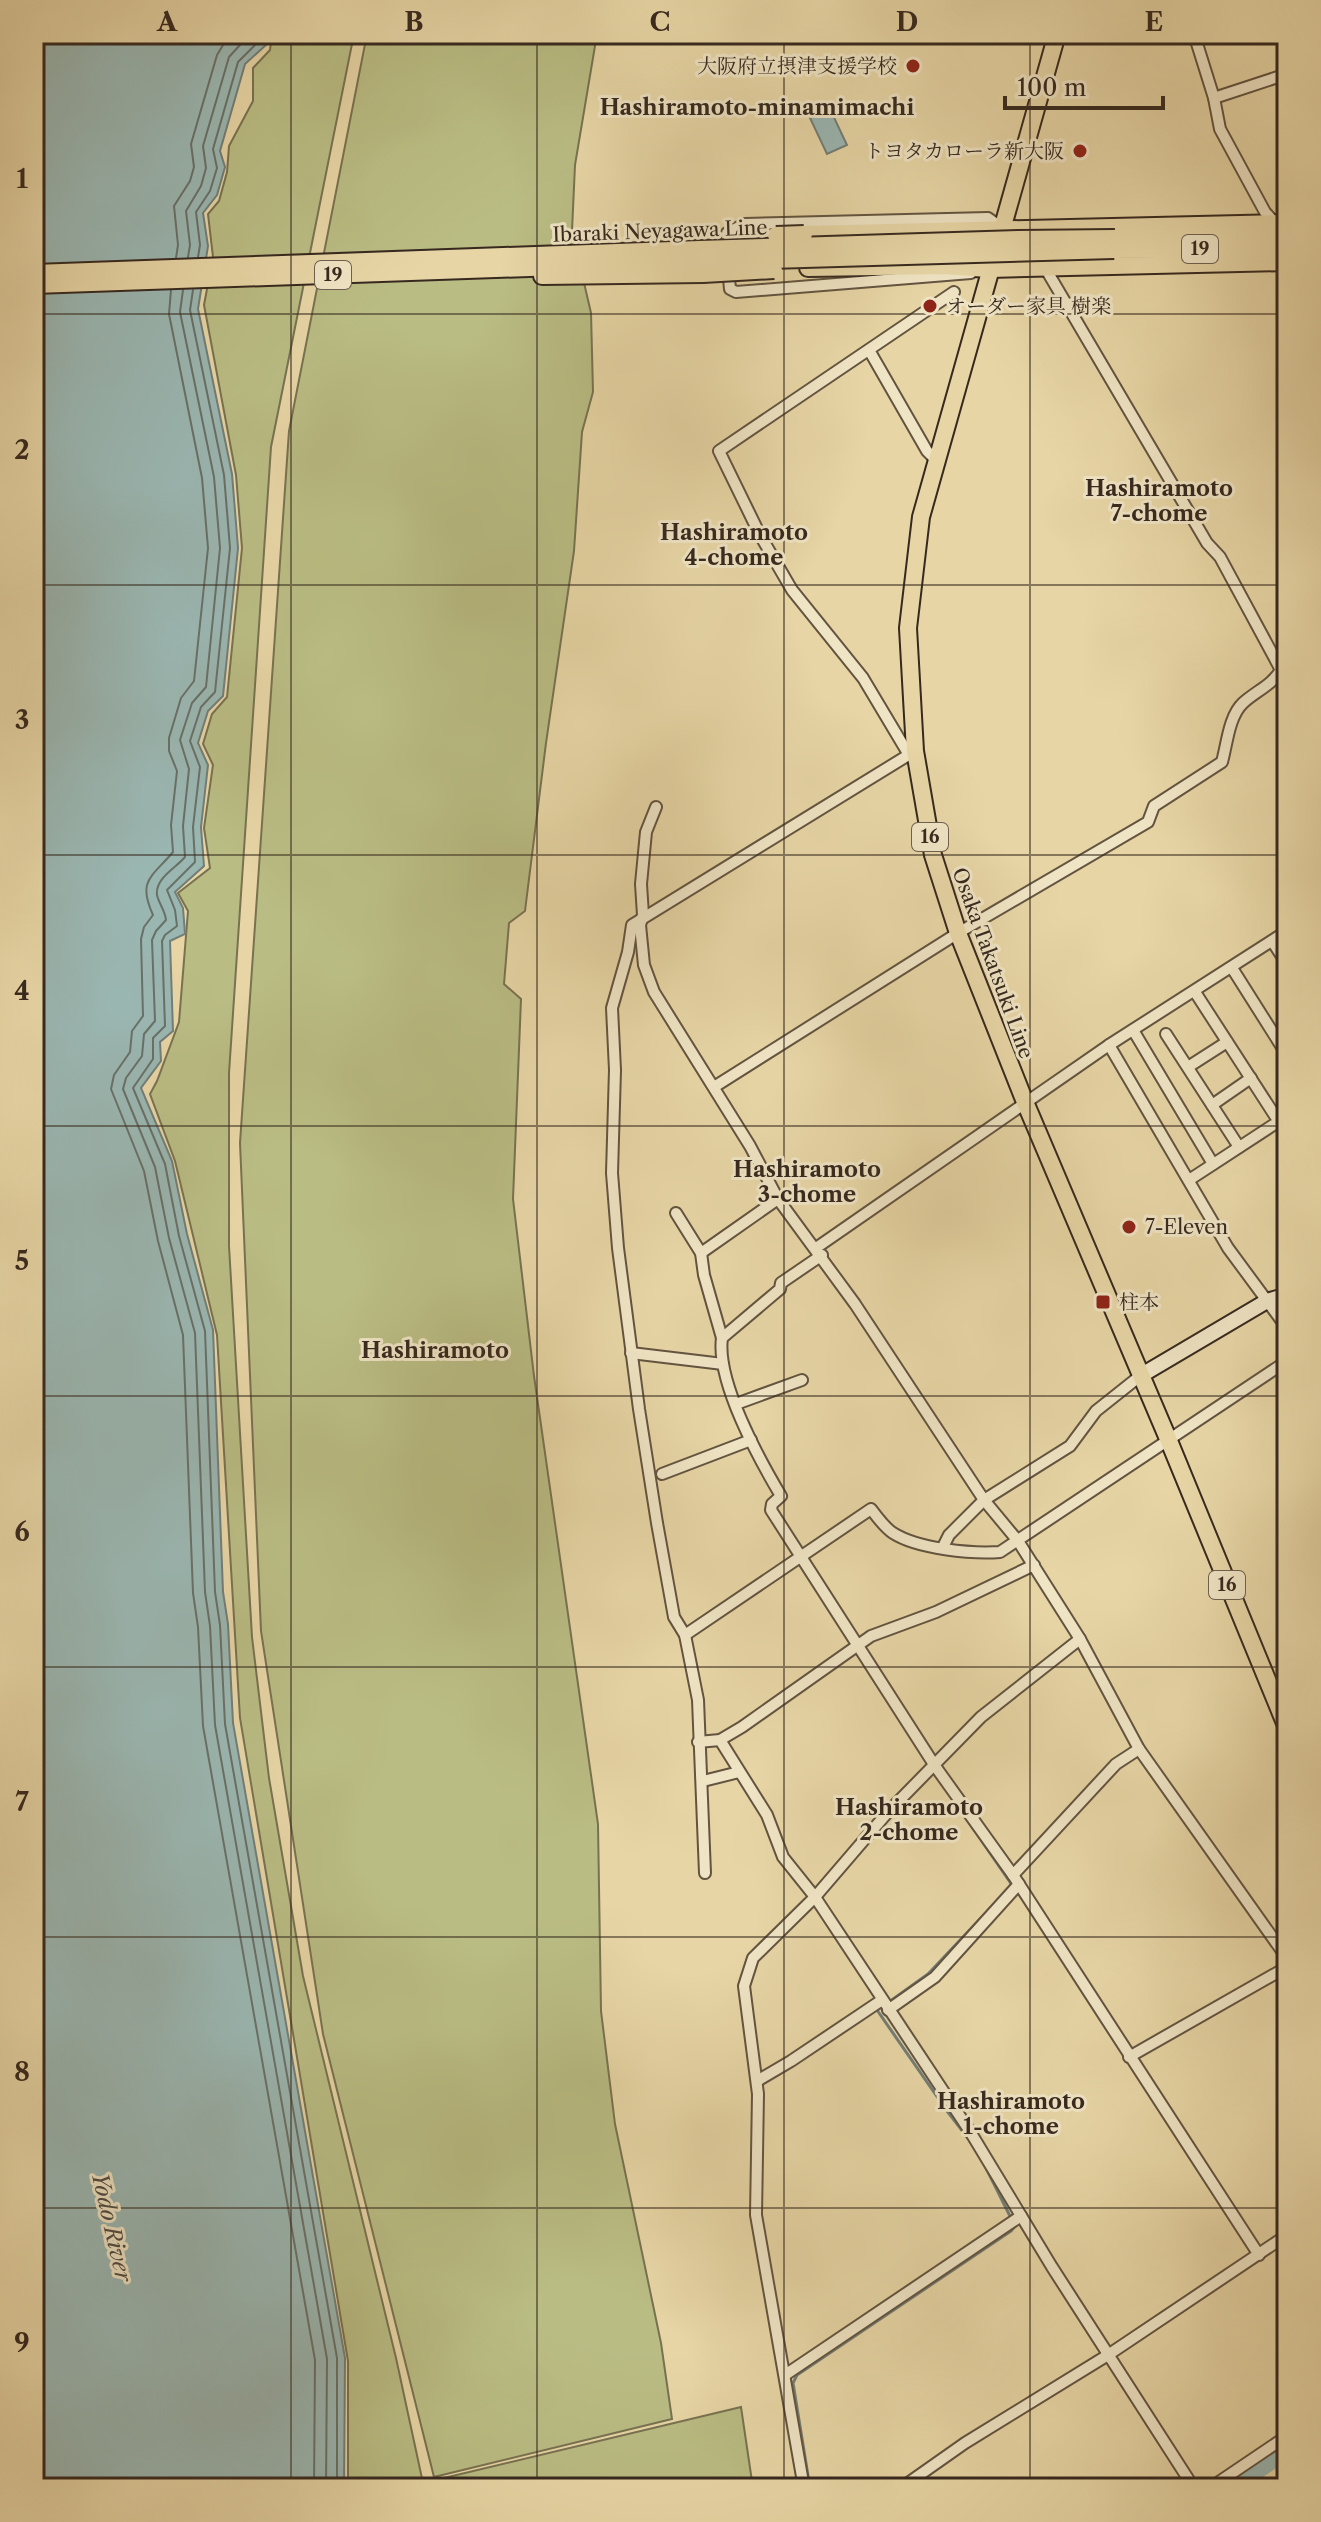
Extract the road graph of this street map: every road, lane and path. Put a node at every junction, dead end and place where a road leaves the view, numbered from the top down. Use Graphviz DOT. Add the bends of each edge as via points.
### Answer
graph roads {
  1 [pos="1057,34"];
  2 [pos="1194,34"];
  3 [pos="1287,74"];
  4 [pos="1214,98"];
  5 [pos="1281,223"];
  6 [pos="1003,228"];
  7 [pos="1287,236"];
  8 [pos="1114,244"];
  9 [pos="1287,249"];
  10 [pos="701,256"];
  11 [pos="631,258"];
  12 [pos="1287,262"];
  13 [pos="441,265"];
  14 [pos="1044,266"];
  15 [pos="989,269"];
  16 [pos="34,273"];
  17 [pos="34,285"];
  18 [pos="954,292"];
  19 [pos="869,350"];
  20 [pos="936,460"];
  21 [pos="912,753"];
  22 [pos="656,807"];
  23 [pos="643,915"];
  24 [pos="1287,931"];
  25 [pos="958,933"];
  26 [pos="1272,941"];
  27 [pos="1287,964"];
  28 [pos="1232,968"];
  29 [pos="1195,992"];
  30 [pos="1133,1030"];
  31 [pos="1166,1034"];
  32 [pos="1227,1042"];
  33 [pos="1109,1045"];
  34 [pos="1287,1055"];
  35 [pos="1188,1067"];
  36 [pos="1251,1078"];
  37 [pos="714,1087"];
  38 [pos="1025,1102"];
  39 [pos="1212,1105"];
  40 [pos="1283,1119"];
  41 [pos="1239,1147"];
  42 [pos="1213,1164"];
  43 [pos="1189,1180"];
  44 [pos="778,1199"];
  45 [pos="676,1213"];
  46 [pos="819,1252"];
  47 [pos="701,1253"];
  48 [pos="1287,1295"];
  49 [pos="1267,1301"];
  50 [pos="1287,1328"];
  51 [pos="722,1338"];
  52 [pos="631,1353"];
  53 [pos="1287,1361"];
  54 [pos="723,1364"];
  55 [pos="1140,1376"];
  56 [pos="802,1380"];
  57 [pos="736,1404"];
  58 [pos="751,1440"];
  59 [pos="1169,1441"];
  60 [pos="662,1474"];
  61 [pos="984,1500"];
  62 [pos="1018,1541"];
  63 [pos="943,1547"];
  64 [pos="800,1555"];
  65 [pos="1034,1565"];
  66 [pos="685,1635"];
  67 [pos="1080,1639"];
  68 [pos="856,1645"];
  69 [pos="1287,1728"];
  70 [pos="720,1740"];
  71 [pos="698,1742"];
  72 [pos="1139,1749"];
  73 [pos="935,1766"];
  74 [pos="739,1772"];
  75 [pos="703,1781"];
  76 [pos="705,1873"];
  77 [pos="1016,1880"];
  78 [pos="815,1897"];
  79 [pos="1287,1958"];
  80 [pos="1287,1967"];
  81 [pos="882,2000"];
  82 [pos="888,2010"];
  83 [pos="1129,2057"];
  84 [pos="757,2081"];
  85 [pos="1021,2216"];
  86 [pos="1287,2235"];
  87 [pos="1259,2255"];
  88 [pos="1108,2355"];
  89 [pos="785,2375"];
  90 [pos="1287,2436"];
  91 [pos="804,2488"];
  92 [pos="901,2488"];
  93 [pos="1194,2488"];
  94 [pos="1210,2488"];
  1 -- 6 [label="main road, Osaka Takatsuki Line / 16"];
  2 -- 4 [label="street"];
  3 -- 4 [label="street"];
  4 -- 5 [label="street" via="1220,129 1265,212"];
  5 -- 6 [label="main road"];
  6 -- 10 [label="main road, bridge" via="804,234"];
  6 -- 15 [label="main road, Osaka Takatsuki Line / 16"];
  6 -- 15 [label="street" via="988,218 745,224 727,233 729,283 736,292"];
  7 -- 8 [label="main road, Ibaraki Neyagawa Line / 19"];
  8 -- 9 [label="main road, Ibaraki Neyagawa Line / 19"];
  8 -- 10 [label="main road, Ibaraki Neyagawa Line / 19, bridge"];
  10 -- 11 [label="main road"];
  10 -- 11 [label="main road"];
  10 -- 15 [label="main road, bridge" via="808,268"];
  11 -- 13 [label="main road, Ibaraki Neyagawa Line / 19"];
  12 -- 14 [label="main road"];
  13 -- 16 [label="main road, Ibaraki Neyagawa Line / 19"];
  13 -- 17 [label="main road, Ibaraki Neyagawa Line / 19"];
  14 -- 15 [label="main road"];
  14 -- 25 [label="street" via="1220,557 1281,670 1235,713 1217,767 1154,806 1148,822"];
  15 -- 20 [label="main road, Osaka Takatsuki Line / 16"];
  18 -- 19 [label="street"];
  19 -- 20 [label="street"];
  19 -- 21 [label="street" via="719,451 792,590 863,678"];
  20 -- 21 [label="main road, Osaka Takatsuki Line / 16" via="921,517 908,628"];
  21 -- 23 [label="street"];
  21 -- 25 [label="main road, Osaka Takatsuki Line / 16" via="933,855"];
  22 -- 23 [label="street" via="646,832"];
  23 -- 37 [label="street" via="644,965 654,992"];
  23 -- 52 [label="street" via="632,925 612,1008 612,1173"];
  24 -- 26 [label="street"];
  25 -- 37 [label="street"];
  25 -- 38 [label="main road, Osaka Takatsuki Line / 16"];
  26 -- 27 [label="street"];
  26 -- 28 [label="street"];
  28 -- 29 [label="street"];
  28 -- 34 [label="street"];
  29 -- 30 [label="street"];
  29 -- 32 [label="street"];
  30 -- 33 [label="street"];
  30 -- 42 [label="street"];
  31 -- 35 [label="street"];
  32 -- 35 [label="street"];
  32 -- 36 [label="street"];
  33 -- 38 [label="street"];
  33 -- 43 [label="street"];
  35 -- 39 [label="street"];
  36 -- 39 [label="street"];
  36 -- 40 [label="street"];
  37 -- 44 [label="street"];
  38 -- 46 [label="street"];
  38 -- 55 [label="main road, Osaka Takatsuki Line / 16"];
  39 -- 41 [label="street"];
  40 -- 41 [label="street"];
  41 -- 42 [label="street"];
  42 -- 43 [label="street"];
  43 -- 49 [label="street" via="1228,1248"];
  44 -- 46 [label="street"];
  44 -- 47 [label="street"];
  45 -- 47 [label="street"];
  46 -- 51 [label="street"];
  46 -- 61 [label="street"];
  47 -- 51 [label="street"];
  48 -- 49 [label="street"];
  49 -- 50 [label="street"];
  49 -- 55 [label="street"];
  51 -- 54 [label="street"];
  52 -- 54 [label="street"];
  52 -- 66 [label="street" via="674,1617"];
  53 -- 59 [label="street"];
  54 -- 57 [label="street"];
  55 -- 59 [label="main road, Osaka Takatsuki Line / 16"];
  55 -- 61 [label="street" via="1096,1411 1070,1446"];
  56 -- 57 [label="street"];
  57 -- 58 [label="street"];
  58 -- 60 [label="street"];
  58 -- 64 [label="street" via="781,1496 771,1510"];
  59 -- 62 [label="street"];
  59 -- 69 [label="main road, Osaka Takatsuki Line / 16"];
  61 -- 62 [label="street"];
  61 -- 63 [label="street"];
  62 -- 63 [label="street" via="1000,1552 954,1552"];
  62 -- 65 [label="street"];
  63 -- 64 [label="street" via="893,1533 871,1509"];
  64 -- 66 [label="street"];
  64 -- 68 [label="street"];
  65 -- 67 [label="street"];
  65 -- 68 [label="street"];
  66 -- 71 [label="street" via="698,1700"];
  67 -- 72 [label="street"];
  67 -- 73 [label="street" via="981,1717"];
  68 -- 70 [label="street"];
  68 -- 73 [label="street"];
  70 -- 71 [label="street"];
  70 -- 74 [label="street"];
  71 -- 75 [label="street"];
  72 -- 77 [label="street" via="1116,1764"];
  72 -- 79 [label="street"];
  73 -- 77 [label="street"];
  73 -- 78 [label="street"];
  74 -- 75 [label="street"];
  74 -- 78 [label="street" via="767,1815 783,1857"];
  75 -- 76 [label="street"];
  77 -- 82 [label="street" via="935,1977"];
  77 -- 83 [label="street"];
  78 -- 81 [label="street"];
  78 -- 84 [label="street" via="753,1958 744,1986"];
  80 -- 83 [label="street"];
  81 -- 82 [label="street"];
  81 -- 84 [label="street"];
  82 -- 85 [label="street"];
  83 -- 87 [label="street"];
  84 -- 89 [label="street" via="756,2215"];
  85 -- 88 [label="street"];
  85 -- 89 [label="street"];
  86 -- 87 [label="street"];
  87 -- 88 [label="street"];
  88 -- 92 [label="street"];
  88 -- 93 [label="street"];
  89 -- 91 [label="street"];
  90 -- 94 [label="street"];
}
